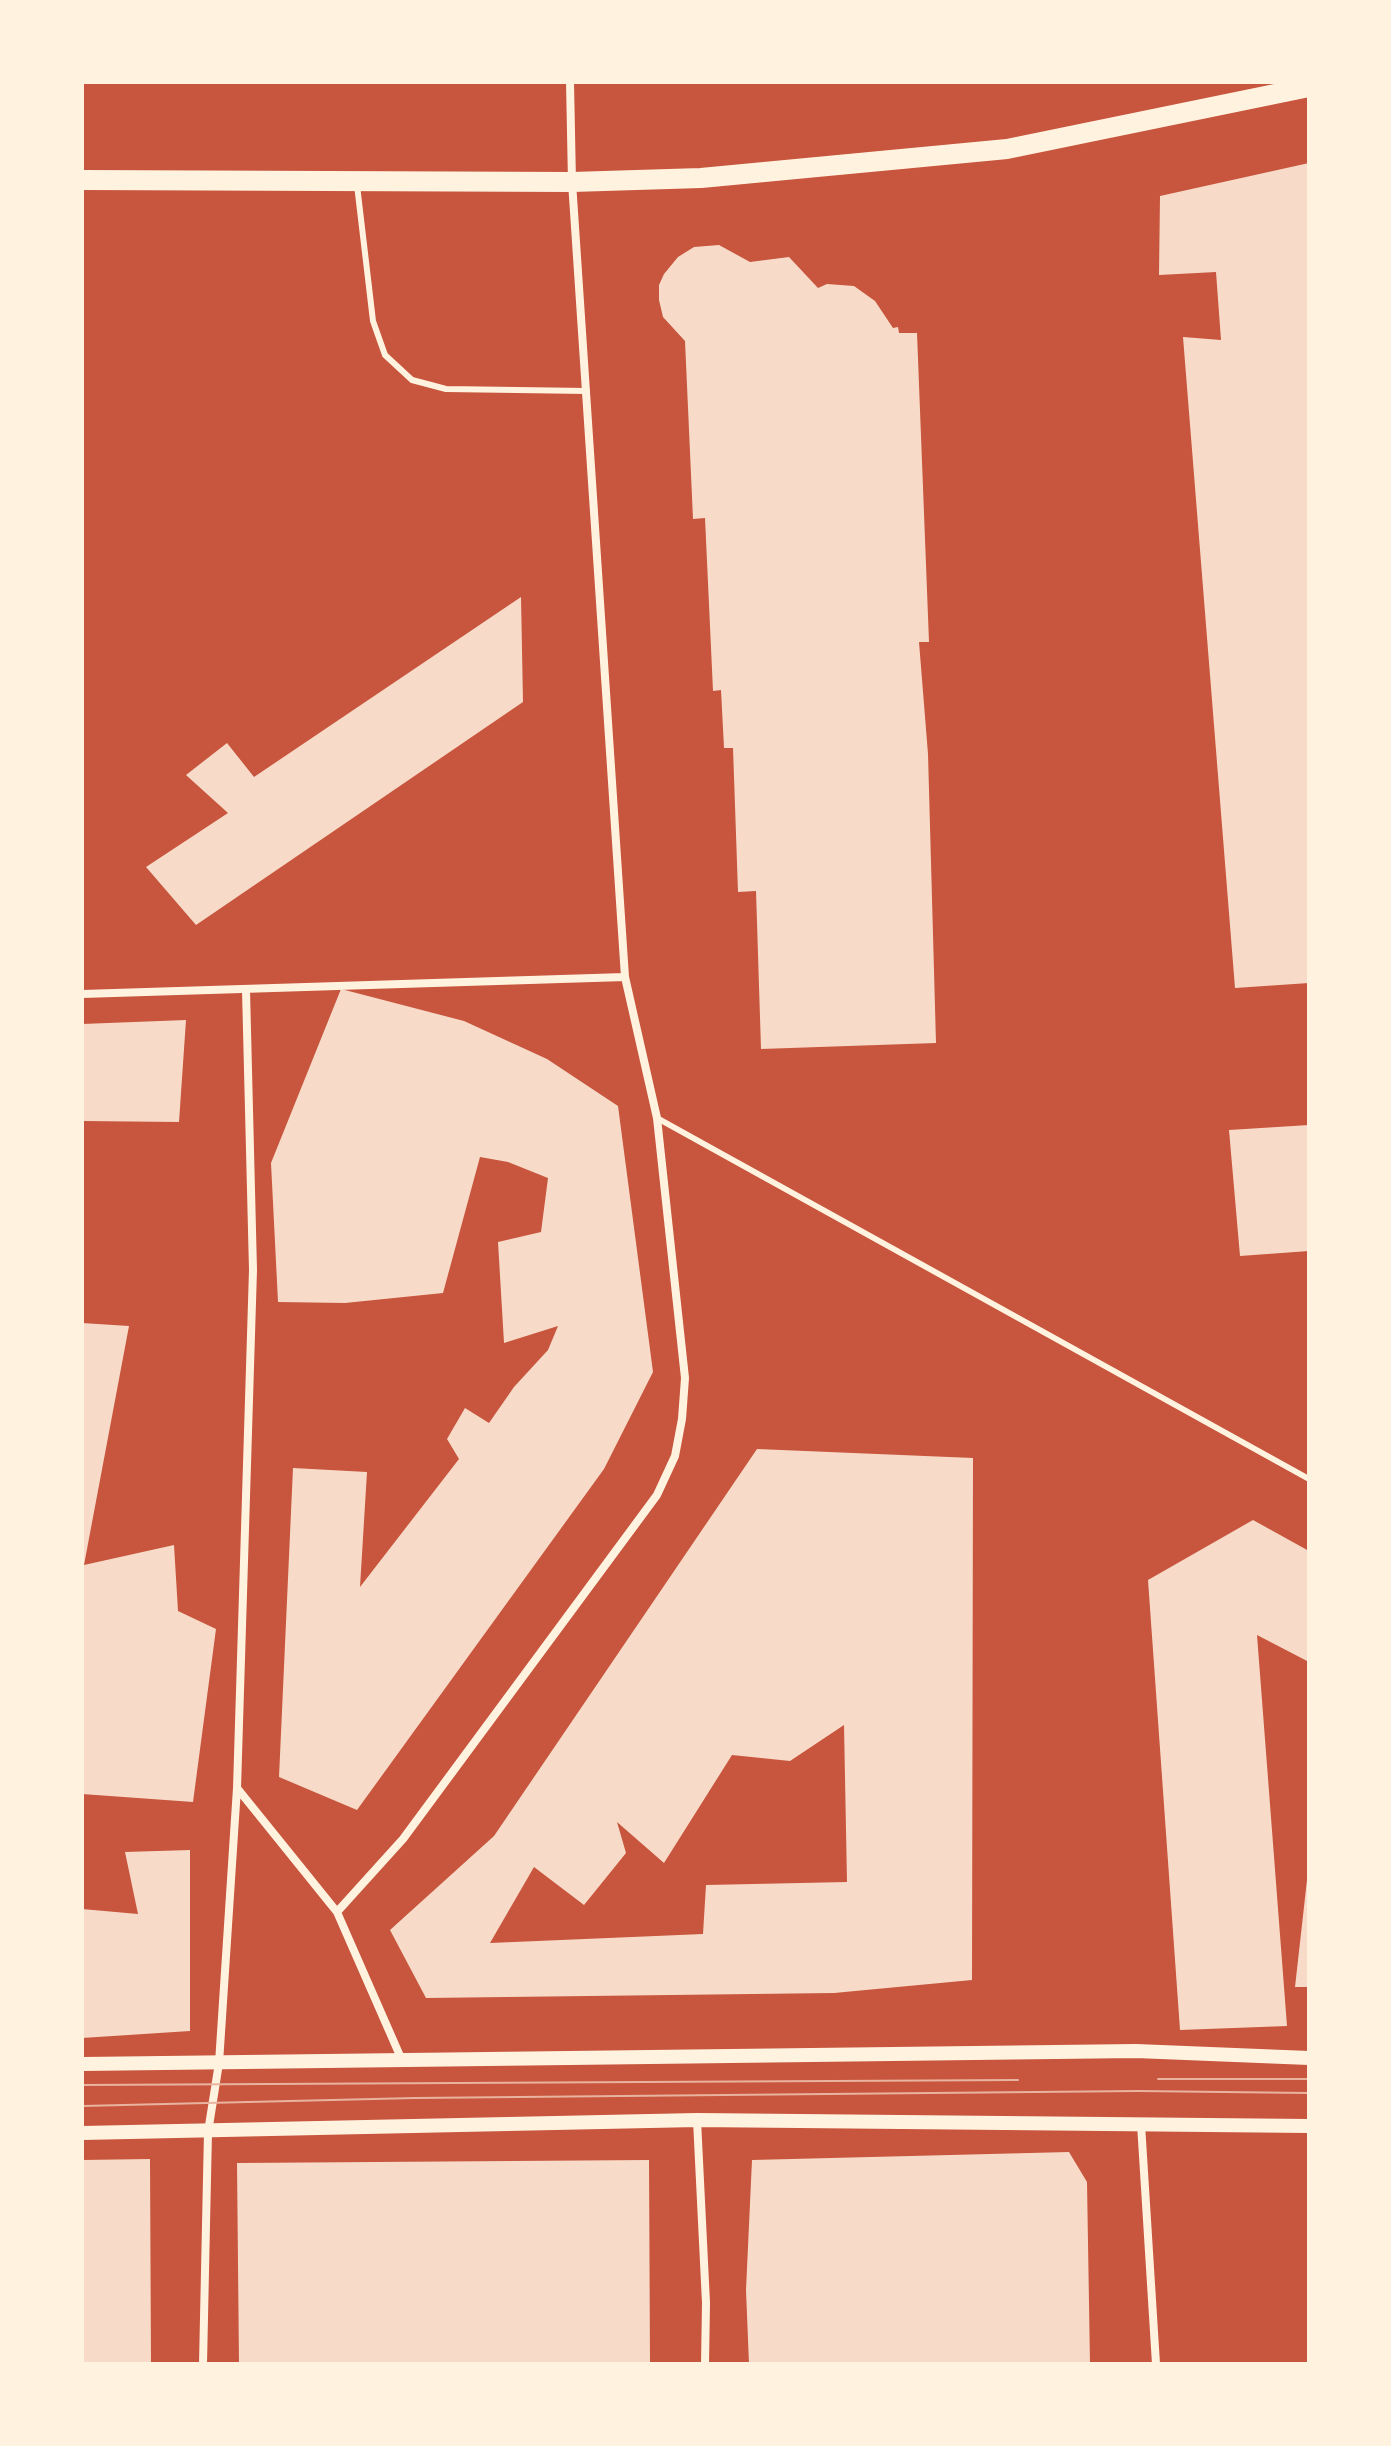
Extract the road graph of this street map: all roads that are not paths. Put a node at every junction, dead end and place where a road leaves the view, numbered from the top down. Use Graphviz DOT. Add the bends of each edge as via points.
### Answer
graph roads {
  1 [pos="570,82"];
  2 [pos="1309,87"];
  3 [pos="82,180"];
  4 [pos="356,182"];
  5 [pos="572,182"];
  6 [pos="587,391"];
  7 [pos="625,977"];
  8 [pos="246,990"];
  9 [pos="82,994"];
  10 [pos="657,1118"];
  11 [pos="1309,1479"];
  12 [pos="237,1788"];
  13 [pos="337,1912"];
  14 [pos="401,2058"];
  15 [pos="1309,2058"];
  16 [pos="219,2063"];
  17 [pos="82,2064"];
  18 [pos="697,2120"];
  19 [pos="1141,2123"];
  20 [pos="1309,2126"];
  21 [pos="208,2132"];
  22 [pos="82,2133"];
  23 [pos="203,2364"];
  24 [pos="705,2364"];
  25 [pos="1156,2364"];
  1 -- 5 [label="street"];
  2 -- 5 [label="main road" via="1007,149 701,178"];
  3 -- 4 [label="main road"];
  4 -- 5 [label="main road"];
  4 -- 6 [label="lane" via="373,321 385,355 412,380 446,389"];
  5 -- 6 [label="street"];
  6 -- 7 [label="street"];
  7 -- 8 [label="street"];
  7 -- 10 [label="street"];
  8 -- 9 [label="street"];
  8 -- 12 [label="street" via="253,1270"];
  10 -- 11 [label="lane"];
  10 -- 13 [label="street" via="685,1378 675,1456 657,1495 420,1816"];
  12 -- 13 [label="street"];
  12 -- 16 [label="street"];
  13 -- 14 [label="street"];
  14 -- 15 [label="street" via="1136,2051"];
  14 -- 16 [label="street"];
  16 -- 17 [label="street"];
  16 -- 21 [label="street"];
  18 -- 19 [label="street"];
  18 -- 21 [label="street"];
  18 -- 24 [label="street"];
  19 -- 20 [label="street"];
  19 -- 25 [label="street"];
  21 -- 22 [label="street"];
  21 -- 23 [label="street"];
}
